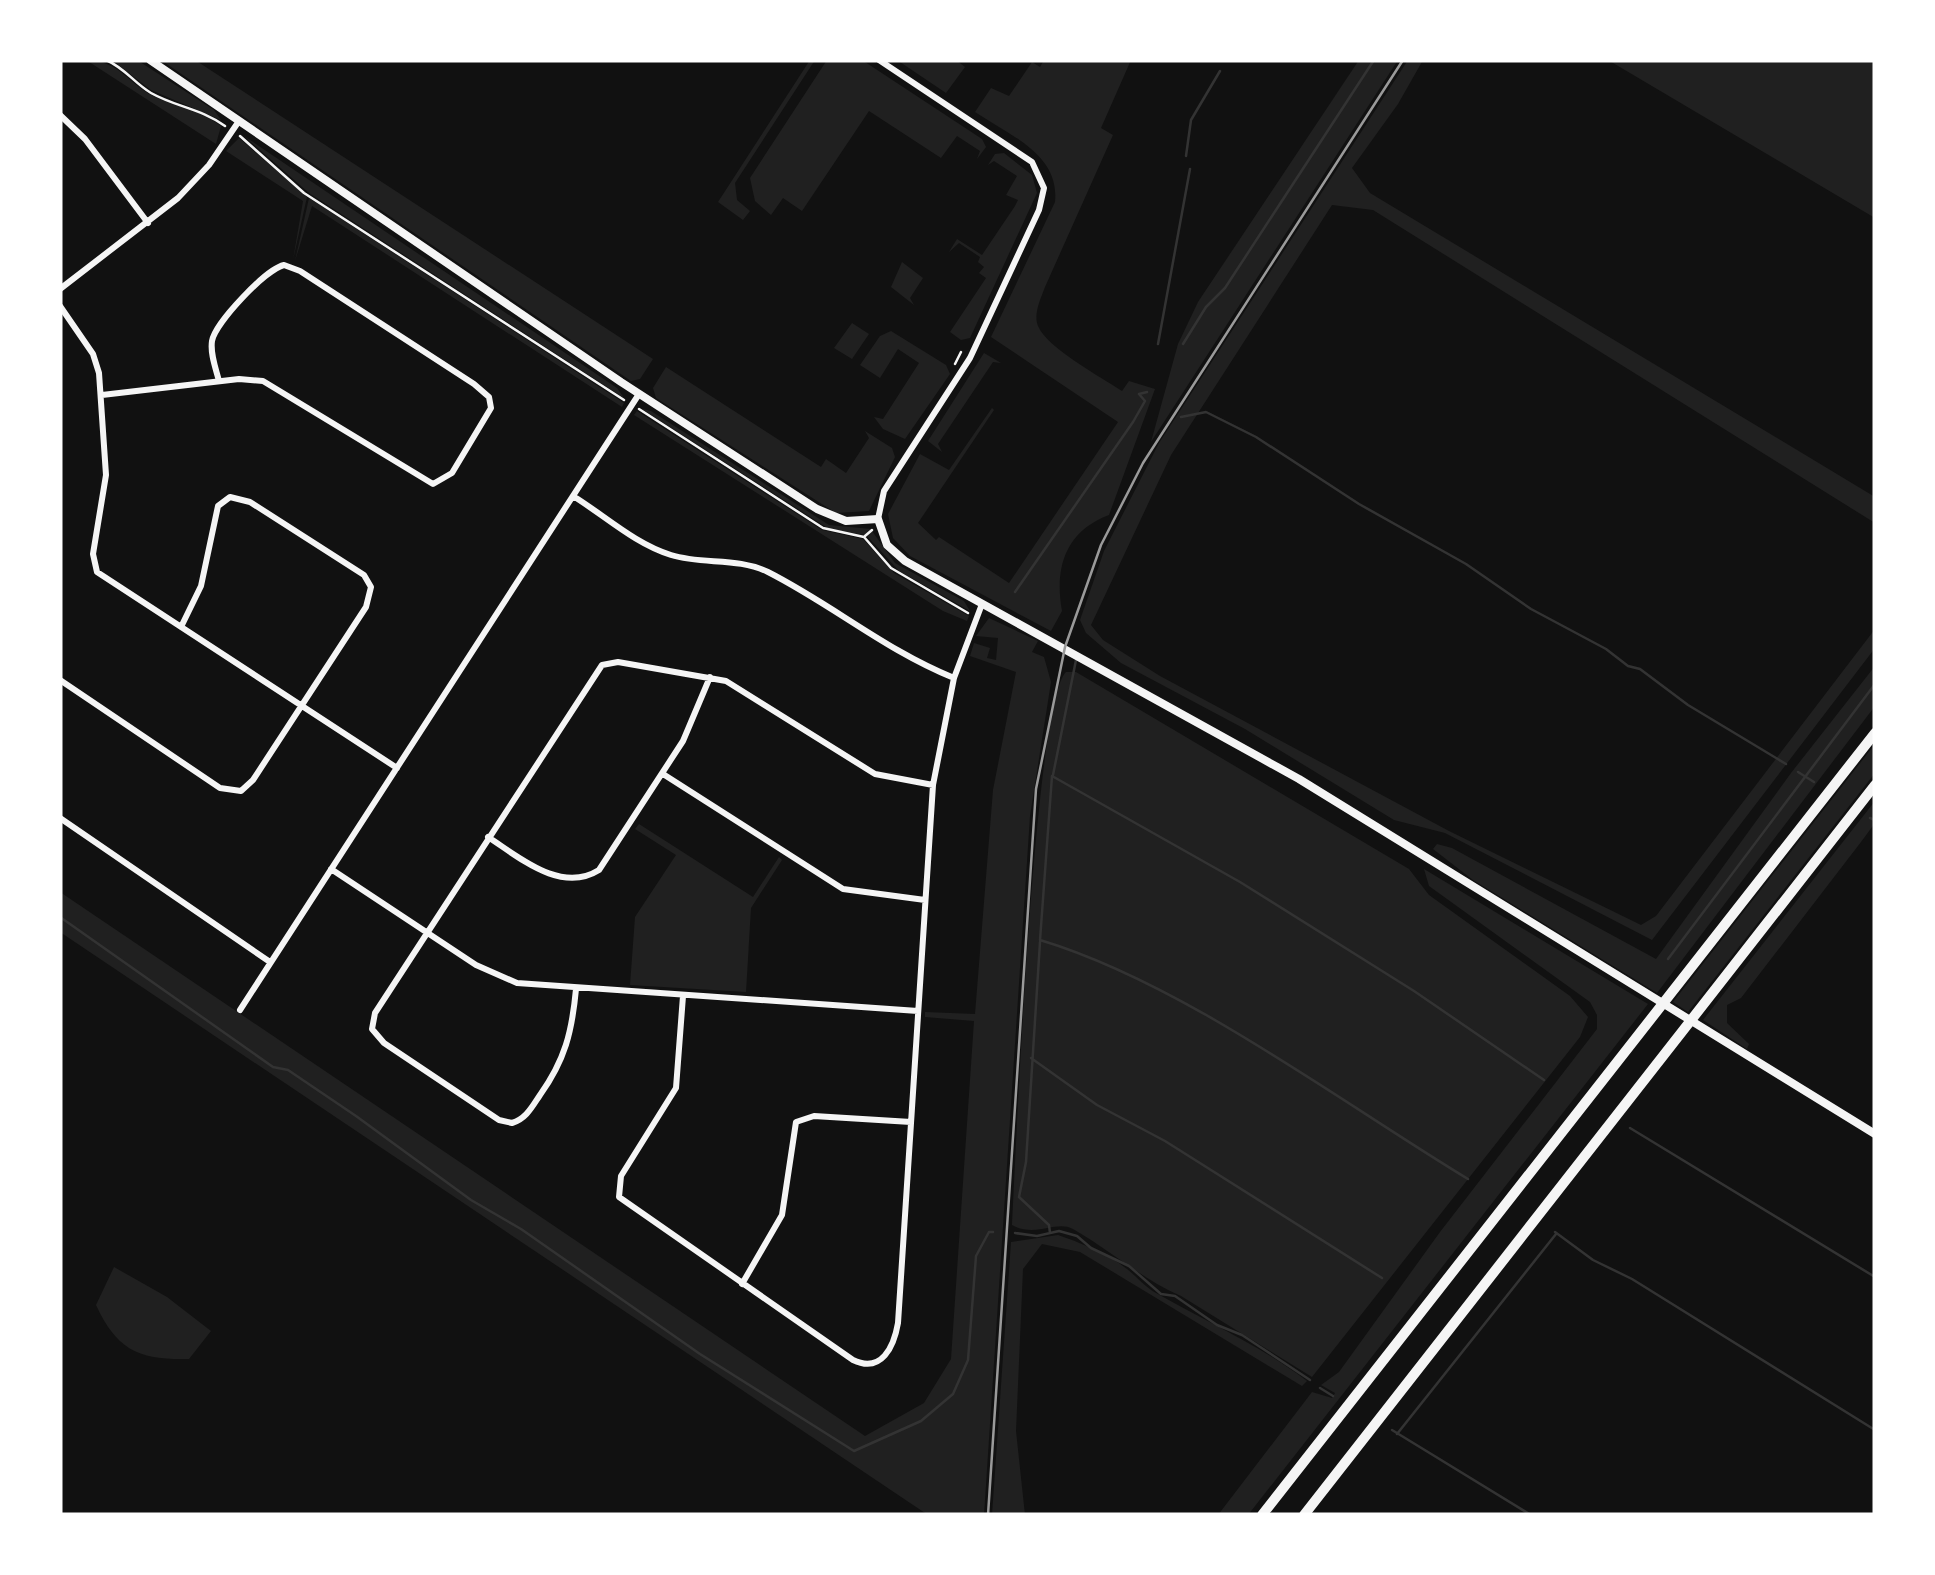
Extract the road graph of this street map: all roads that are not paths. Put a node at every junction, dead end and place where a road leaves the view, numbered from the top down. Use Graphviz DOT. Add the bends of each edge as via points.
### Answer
graph roads {
  1 [pos="150,60"];
  2 [pos="879,60"];
  3 [pos="60,115"];
  4 [pos="240,120"];
  5 [pos="148,223"];
  6 [pos="60,289"];
  7 [pos="60,306"];
  8 [pos="219,381"];
  9 [pos="640,394"];
  10 [pos="102,395"];
  11 [pos="573,496"];
  12 [pos="878,519"];
  13 [pos="983,603"];
  14 [pos="181,627"];
  15 [pos="710,677"];
  16 [pos="954,678"];
  17 [pos="60,680"];
  18 [pos="301,706"];
  19 [pos="1875,733"];
  20 [pos="397,768"];
  21 [pos="663,774"];
  22 [pos="933,785"];
  23 [pos="1875,785"];
  24 [pos="60,818"];
  25 [pos="488,837"];
  26 [pos="331,869"];
  27 [pos="926,900"];
  28 [pos="427,932"];
  29 [pos="270,962"];
  30 [pos="576,989"];
  31 [pos="684,996"];
  32 [pos="240,1010"];
  33 [pos="918,1011"];
  34 [pos="911,1122"];
  35 [pos="1875,1134"];
  36 [pos="742,1284"];
  37 [pos="1262,1515"];
  38 [pos="1304,1515"];
  1 -- 4 [label="street"];
  2 -- 12 [label="street" via="1032,162 1044,194 980,339 884,491"];
  3 -- 5 [label="street"];
  4 -- 5 [label="street" via="202,174"];
  4 -- 9 [label="street"];
  5 -- 6 [label="street"];
  7 -- 10 [label="street" via="94,354"];
  8 -- 8 [label="street" via="269,383 433,484 452,474 491,408 483,390 284,265 266,273 215,332"];
  8 -- 10 [label="street"];
  9 -- 11 [label="street"];
  9 -- 12 [label="street" via="823,514"];
  10 -- 14 [label="street" via="106,486 93,563 102,576"];
  11 -- 16 [label="street" via="661,552 768,572 876,641"];
  11 -- 20 [label="street"];
  12 -- 13 [label="street" via="886,546 897,556"];
  13 -- 16 [label="street"];
  13 -- 35 [label="street" via="1299,780"];
  14 -- 18 [label="street"];
  14 -- 18 [label="street" via="201,586 218,506 230,497 250,502 360,572 370,584 369,600"];
  15 -- 21 [label="street" via="690,730"];
  15 -- 22 [label="street" via="737,686 876,774"];
  15 -- 25 [label="street" via="602,665"];
  16 -- 22 [label="street"];
  17 -- 18 [label="street" via="233,792 251,784"];
  18 -- 20 [label="street"];
  19 -- 37 [label="highway"];
  20 -- 26 [label="street"];
  21 -- 25 [label="street" via="602,867 590,875 545,872"];
  21 -- 27 [label="street" via="843,889"];
  22 -- 27 [label="street"];
  23 -- 38 [label="highway"];
  24 -- 29 [label="street"];
  25 -- 28 [label="street"];
  26 -- 28 [label="street"];
  26 -- 29 [label="street"];
  27 -- 33 [label="street"];
  28 -- 30 [label="street" via="496,976"];
  28 -- 30 [label="street" via="375,1012 373,1032 503,1122 525,1116 561,1066"];
  29 -- 32 [label="street"];
  30 -- 31 [label="street"];
  31 -- 33 [label="street"];
  31 -- 36 [label="street" via="676,1088 620,1176 618,1194"];
  33 -- 34 [label="street"];
  34 -- 36 [label="street" via="808,1116 796,1122 782,1216"];
  34 -- 36 [label="street" via="898,1322 882,1359 858,1362"];
}
